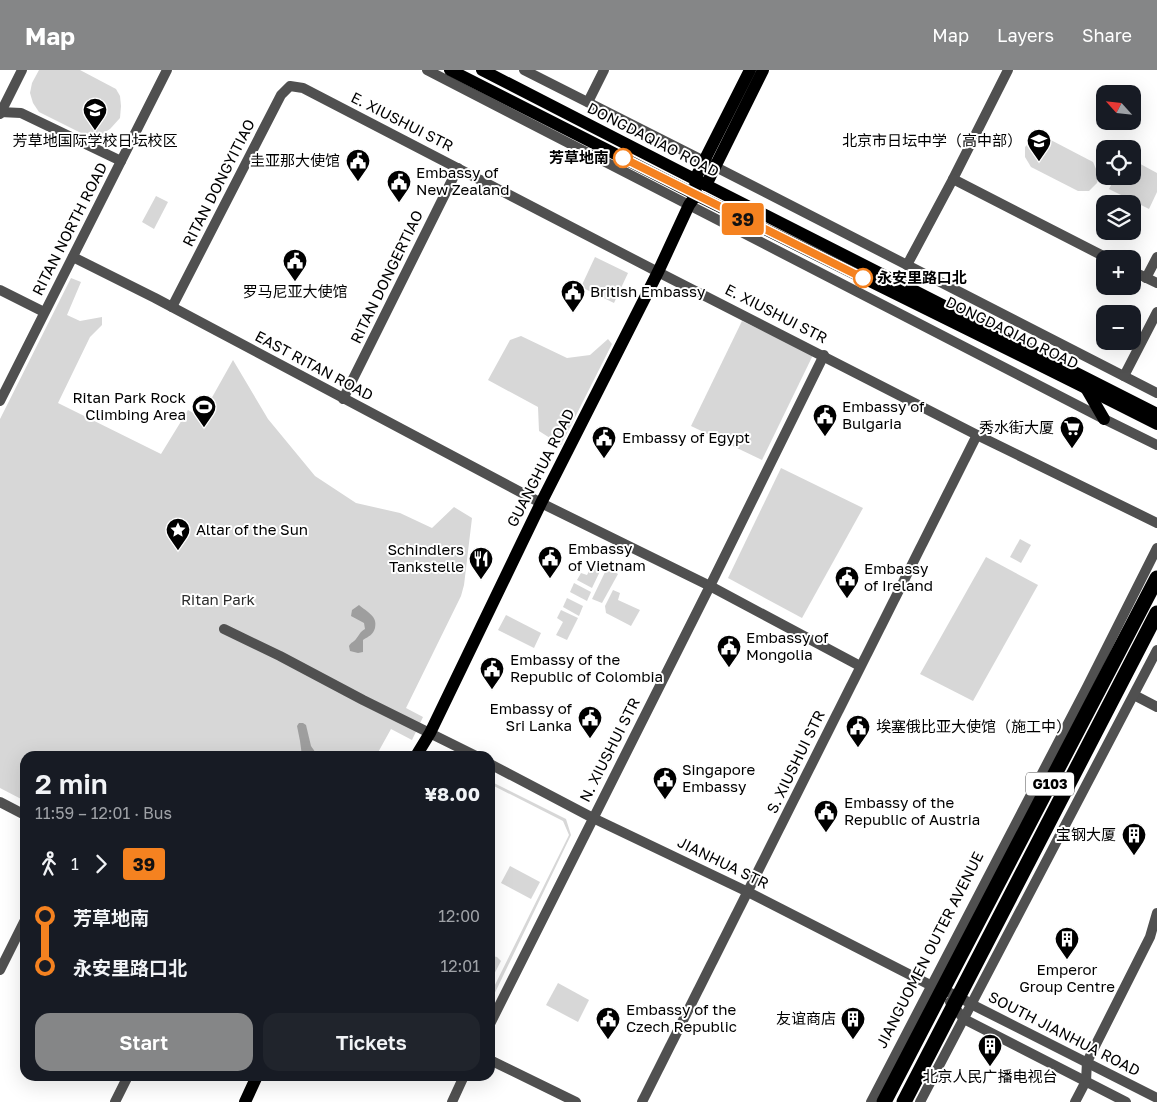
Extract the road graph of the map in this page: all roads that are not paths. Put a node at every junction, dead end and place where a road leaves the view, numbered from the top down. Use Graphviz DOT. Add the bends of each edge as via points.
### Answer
graph roads {
  1 [pos="22,70"];
  2 [pos="167,70"];
  3 [pos="427,70"];
  4 [pos="450,70"];
  5 [pos="482,70"];
  6 [pos="524,70"];
  7 [pos="604,70"];
  8 [pos="750,70"];
  9 [pos="763,70"];
  10 [pos="1008,70"];
  11 [pos="303,88"];
  12 [pos="588,102"];
  13 [pos="0,113"];
  14 [pos="121,161"];
  15 [pos="710,164"];
  16 [pos="458,168"];
  17 [pos="953,179"];
  18 [pos="701,182"];
  19 [pos="692,200"];
  20 [pos="1096,252"];
  21 [pos="73,256"];
  22 [pos="1157,257"];
  23 [pos="907,265"];
  24 [pos="658,272"];
  25 [pos="1141,276"];
  26 [pos="1146,278"];
  27 [pos="1157,283"];
  28 [pos="0,290"];
  29 [pos="172,307"];
  30 [pos="44,312"];
  31 [pos="1157,312"];
  32 [pos="824,355"];
  33 [pos="1124,376"];
  34 [pos="1086,388"];
  35 [pos="1157,393"];
  36 [pos="343,399"];
  37 [pos="0,401"];
  38 [pos="1157,414"];
  39 [pos="1104,419"];
  40 [pos="1157,424"];
  41 [pos="977,435"];
  42 [pos="1157,445"];
  43 [pos="541,503"];
  44 [pos="1157,523"];
  45 [pos="1157,548"];
  46 [pos="1157,578"];
  47 [pos="710,586"];
  48 [pos="1157,613"];
  49 [pos="224,629"];
  50 [pos="1157,650"];
  51 [pos="860,666"];
  52 [pos="1087,687"];
  53 [pos="1134,694"];
  54 [pos="1157,707"];
  55 [pos="1078,729"];
  56 [pos="430,733"];
  57 [pos="419,751"];
  58 [pos="466,751"];
  59 [pos="495,767"];
  60 [pos="0,802"];
  61 [pos="20,812"];
  62 [pos="593,818"];
  63 [pos="748,892"];
  64 [pos="1157,913"];
  65 [pos="20,930"];
  66 [pos="1154,935"];
  67 [pos="0,970"];
  68 [pos="937,988"];
  69 [pos="961,1002"];
  70 [pos="495,1014"];
  71 [pos="964,1018"];
  72 [pos="495,1062"];
  73 [pos="1087,1062"];
  74 [pos="126,1081"];
  75 [pos="255,1081"];
  76 [pos="462,1081"];
  77 [pos="1086,1081"];
  78 [pos="1157,1098"];
  79 [pos="115,1102"];
  80 [pos="245,1102"];
  81 [pos="452,1102"];
  82 [pos="576,1102"];
  83 [pos="642,1102"];
  84 [pos="871,1102"];
  85 [pos="884,1102"];
  86 [pos="904,1102"];
  87 [pos="920,1102"];
  88 [pos="1075,1102"];
  89 [pos="1126,1102"];
  1 -- 13 [label="street"];
  2 -- 14 [label="street, RITAN NORTH ROAD"];
  3 -- 19 [label="street"];
  4 -- 19 [label="main road, DONGDAQIAO ROAD"];
  5 -- 18 [label="main road, DONGDAQIAO ROAD"];
  6 -- 12 [label="street"];
  7 -- 12 [label="street"];
  8 -- 15 [label="main road, GUANGHUA ROAD"];
  9 -- 15 [label="main road, GUANGHUA ROAD"];
  10 -- 17 [label="street"];
  11 -- 16 [label="street, E. XIUSHUI STR"];
  11 -- 29 [label="street, RITAN DONGYITIAO" via="290,86 281,95"];
  12 -- 15 [label="street"];
  13 -- 14 [label="street" via="21,113"];
  14 -- 21 [label="street, RITAN NORTH ROAD"];
  15 -- 18 [label="main road, GUANGHUA ROAD"];
  15 -- 23 [label="street"];
  16 -- 24 [label="street, E. XIUSHUI STR"];
  16 -- 36 [label="street, RITAN DONGERTIAO"];
  17 -- 20 [label="street"];
  17 -- 23 [label="street"];
  18 -- 19 [label="main road, GUANGHUA ROAD"];
  18 -- 38 [label="main road, DONGDAQIAO ROAD"];
  19 -- 24 [label="main road, GUANGHUA ROAD"];
  19 -- 34 [label="main road, DONGDAQIAO ROAD"];
  19 -- 39 [label="street"];
  21 -- 29 [label="street, EAST RITAN ROAD"];
  21 -- 30 [label="street, RITAN NORTH ROAD"];
  22 -- 26 [label="street"];
  23 -- 33 [label="street"];
  24 -- 32 [label="street, E. XIUSHUI STR"];
  24 -- 43 [label="main road, GUANGHUA ROAD"];
  25 -- 26 [label="street"];
  26 -- 27 [label="street"];
  28 -- 30 [label="street"];
  29 -- 36 [label="street, EAST RITAN ROAD"];
  30 -- 37 [label="street, RITAN NORTH ROAD"];
  31 -- 33 [label="street"];
  32 -- 41 [label="street, E. XIUSHUI STR"];
  32 -- 47 [label="street, N. XIUSHUI STR"];
  33 -- 35 [label="street"];
  34 -- 39 [label="main road"];
  34 -- 40 [label="main road, DONGDAQIAO ROAD"];
  36 -- 43 [label="street, EAST RITAN ROAD"];
  39 -- 42 [label="street"];
  41 -- 44 [label="street, E. XIUSHUI STR"];
  41 -- 51 [label="street, S. XIUSHUI STR"];
  43 -- 47 [label="street, EAST RITAN ROAD"];
  43 -- 56 [label="main road, GUANGHUA ROAD"];
  45 -- 52 [label="street, JIANGUOMEN OUTER AVENUE"];
  46 -- 55 [label="highway, JIANGUOMEN OUTER AVENUE / G103"];
  47 -- 51 [label="street, EAST RITAN ROAD"];
  47 -- 62 [label="street, N. XIUSHUI STR"];
  48 -- 69 [label="highway, G103"];
  49 -- 56 [label="street"];
  50 -- 53 [label="street"];
  51 -- 63 [label="street, S. XIUSHUI STR"];
  52 -- 55 [label="street"];
  52 -- 68 [label="street, JIANGUOMEN OUTER AVENUE"];
  53 -- 54 [label="street"];
  53 -- 69 [label="street"];
  55 -- 68 [label="highway, JIANGUOMEN OUTER AVENUE / G103"];
  56 -- 57 [label="main road, GUANGHUA ROAD"];
  56 -- 58 [label="street"];
  59 -- 62 [label="street, JIANHUA STR"];
  60 -- 61 [label="street"];
  62 -- 63 [label="street, JIANHUA STR"];
  62 -- 70 [label="street, N. XIUSHUI STR"];
  63 -- 68 [label="street, JIANHUA STR"];
  63 -- 83 [label="street, S. XIUSHUI STR"];
  64 -- 66 [label="street"];
  65 -- 67 [label="street"];
  66 -- 73 [label="street"];
  68 -- 69 [label="street"];
  68 -- 84 [label="street, JIANGUOMEN OUTER AVENUE"];
  68 -- 85 [label="highway, JIANGUOMEN OUTER AVENUE / G103"];
  69 -- 71 [label="street"];
  69 -- 71 [label="street"];
  69 -- 73 [label="street, SOUTH JIANHUA ROAD"];
  69 -- 86 [label="highway, G103"];
  71 -- 77 [label="street"];
  71 -- 87 [label="street"];
  72 -- 82 [label="street"];
  73 -- 77 [label="street"];
  73 -- 78 [label="street, SOUTH JIANHUA ROAD"];
  74 -- 79 [label="street"];
  75 -- 80 [label="main road"];
  76 -- 81 [label="street"];
  77 -- 88 [label="street"];
  77 -- 89 [label="street"];
}
